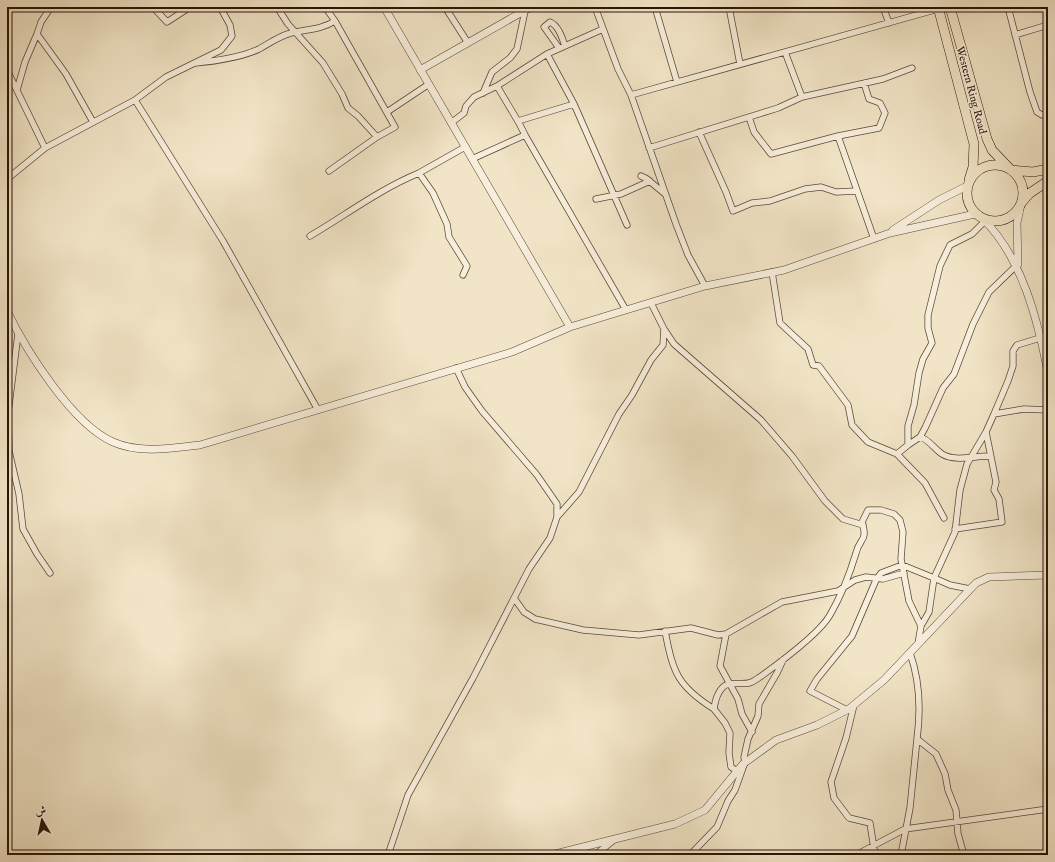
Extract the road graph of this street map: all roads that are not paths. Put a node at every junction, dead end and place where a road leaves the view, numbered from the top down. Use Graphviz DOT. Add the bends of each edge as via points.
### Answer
graph roads {
  1 [pos="51,7"];
  2 [pos="153,7"];
  3 [pos="190,7"];
  4 [pos="220,7"];
  5 [pos="277,7"];
  6 [pos="325,7"];
  7 [pos="384,7"];
  8 [pos="445,7"];
  9 [pos="595,7"];
  10 [pos="655,7"];
  11 [pos="737,7"];
  12 [pos="883,7"];
  13 [pos="950,7"];
  14 [pos="1008,7"];
  15 [pos="729,8"];
  16 [pos="938,8"];
  17 [pos="528,9"];
  18 [pos="336,21"];
  19 [pos="889,23"];
  20 [pos="1048,25"];
  21 [pos="603,29"];
  22 [pos="296,32"];
  23 [pos="37,34"];
  24 [pos="1015,35"];
  25 [pos="468,43"];
  26 [pos="565,46"];
  27 [pos="559,48"];
  28 [pos="785,52"];
  29 [pos="547,54"];
  30 [pos="193,64"];
  31 [pos="740,64"];
  32 [pos="912,68"];
  33 [pos="7,70"];
  34 [pos="420,70"];
  35 [pos="677,82"];
  36 [pos="429,84"];
  37 [pos="864,84"];
  38 [pos="497,86"];
  39 [pos="17,90"];
  40 [pos="483,93"];
  41 [pos="631,94"];
  42 [pos="802,97"];
  43 [pos="135,100"];
  44 [pos="574,104"];
  45 [pos="387,112"];
  46 [pos="1048,113"];
  47 [pos="749,117"];
  48 [pos="93,122"];
  49 [pos="451,123"];
  50 [pos="519,123"];
  51 [pos="699,132"];
  52 [pos="525,135"];
  53 [pos="838,136"];
  54 [pos="377,137"];
  55 [pos="465,147"];
  56 [pos="45,148"];
  57 [pos="649,148"];
  58 [pos="472,159"];
  59 [pos="1048,169"];
  60 [pos="1011,170"];
  61 [pos="329,171"];
  62 [pos="419,173"];
  63 [pos="642,176"];
  64 [pos="7,179"];
  65 [pos="650,181"];
  66 [pos="1048,182"];
  67 [pos="968,183"];
  68 [pos="857,191"];
  69 [pos="615,195"];
  70 [pos="666,195"];
  71 [pos="596,199"];
  72 [pos="1021,204"];
  73 [pos="981,218"];
  74 [pos="627,225"];
  75 [pos="890,233"];
  76 [pos="310,236"];
  77 [pos="874,239"];
  78 [pos="1017,267"];
  79 [pos="772,272"];
  80 [pos="463,276"];
  81 [pos="705,286"];
  82 [pos="651,303"];
  83 [pos="626,310"];
  84 [pos="7,311"];
  85 [pos="570,328"];
  86 [pos="664,329"];
  87 [pos="18,334"];
  88 [pos="1040,338"];
  89 [pos="456,368"];
  90 [pos="1048,373"];
  91 [pos="318,410"];
  92 [pos="1048,410"];
  93 [pos="994,414"];
  94 [pos="986,432"];
  95 [pos="920,437"];
  96 [pos="908,445"];
  97 [pos="897,454"];
  98 [pos="989,456"];
  99 [pos="970,457"];
  100 [pos="557,517"];
  101 [pos="944,518"];
  102 [pos="862,525"];
  103 [pos="955,529"];
  104 [pos="902,565"];
  105 [pos="50,573"];
  106 [pos="904,573"];
  107 [pos="1048,575"];
  108 [pos="934,578"];
  109 [pos="877,579"];
  110 [pos="842,589"];
  111 [pos="970,589"];
  112 [pos="514,598"];
  113 [pos="921,626"];
  114 [pos="665,631"];
  115 [pos="726,634"];
  116 [pos="918,644"];
  117 [pos="910,653"];
  118 [pos="783,660"];
  119 [pos="730,684"];
  120 [pos="854,705"];
  121 [pos="714,709"];
  122 [pos="847,710"];
  123 [pos="752,732"];
  124 [pos="917,739"];
  125 [pos="745,762"];
  126 [pos="737,771"];
  127 [pos="1048,809"];
  128 [pos="957,823"];
  129 [pos="905,830"];
  130 [pos="614,840"];
  131 [pos="875,846"];
  132 [pos="388,855"];
  133 [pos="551,855"];
  134 [pos="595,855"];
  135 [pos="690,855"];
  136 [pos="856,855"];
  137 [pos="875,855"];
  138 [pos="900,855"];
  139 [pos="964,855"];
  1 -- 23 [label="street"];
  2 -- 3 [label="street" via="167,22"];
  4 -- 30 [label="street" via="230,25 232,36 221,50"];
  5 -- 22 [label="street"];
  6 -- 18 [label="street"];
  7 -- 34 [label="street"];
  8 -- 25 [label="street"];
  9 -- 21 [label="street"];
  10 -- 35 [label="street"];
  11 -- 15 [label="street"];
  12 -- 19 [label="street"];
  13 -- 60 [label="main road, Western Ring Road" via="987,139 992,150"];
  14 -- 24 [label="street"];
  15 -- 31 [label="street"];
  16 -- 19 [label="street"];
  16 -- 67 [label="main road, Western Ring Road" via="974,144 974,161"];
  17 -- 25 [label="street"];
  17 -- 40 [label="street" via="517,49 492,72"];
  18 -- 22 [label="street" via="324,28"];
  18 -- 45 [label="street"];
  19 -- 28 [label="street"];
  20 -- 24 [label="street"];
  21 -- 26 [label="street"];
  21 -- 41 [label="street" via="618,69"];
  22 -- 30 [label="street" via="278,37 250,52"];
  22 -- 54 [label="street" via="323,64 348,108"];
  23 -- 39 [label="street"];
  23 -- 48 [label="street" via="66,74"];
  24 -- 46 [label="street" via="1036,112"];
  25 -- 34 [label="street"];
  26 -- 27 [label="street"];
  26 -- 27 [label="street" via="561,34 550,22 544,27"];
  27 -- 29 [label="street"];
  28 -- 31 [label="street"];
  28 -- 42 [label="street"];
  29 -- 38 [label="street"];
  29 -- 44 [label="street"];
  30 -- 43 [label="street" via="166,78"];
  31 -- 35 [label="street"];
  32 -- 37 [label="street"];
  33 -- 39 [label="street"];
  34 -- 36 [label="street"];
  35 -- 41 [label="street"];
  36 -- 45 [label="street"];
  36 -- 49 [label="street"];
  37 -- 42 [label="street"];
  37 -- 53 [label="street" via="868,99 880,104 885,113 879,128"];
  38 -- 40 [label="street"];
  38 -- 50 [label="street"];
  39 -- 56 [label="street"];
  40 -- 49 [label="street" via="474,97 466,106 464,113"];
  41 -- 57 [label="street"];
  42 -- 47 [label="street"];
  43 -- 48 [label="street"];
  43 -- 91 [label="street" via="223,241"];
  44 -- 50 [label="street" via="518,121"];
  44 -- 69 [label="street"];
  45 -- 54 [label="street" via="395,126"];
  47 -- 51 [label="street"];
  47 -- 53 [label="street" via="754,132 771,154"];
  48 -- 56 [label="street"];
  49 -- 55 [label="street"];
  50 -- 52 [label="street"];
  51 -- 57 [label="street"];
  51 -- 68 [label="street" via="732,211 805,188 821,187 836,192"];
  52 -- 58 [label="street"];
  52 -- 83 [label="street"];
  53 -- 68 [label="street"];
  54 -- 61 [label="street"];
  55 -- 58 [label="street"];
  55 -- 62 [label="street"];
  56 -- 64 [label="street"];
  57 -- 70 [label="street"];
  58 -- 85 [label="street"];
  59 -- 60 [label="main road" via="1033,172"];
  60 -- 67 [label="main road" via="993,165 983,167"];
  60 -- 72 [label="main road" via="1022,185"];
  62 -- 76 [label="street" via="368,200"];
  62 -- 80 [label="street" via="433,193 447,224 449,237 467,266"];
  63 -- 65 [label="street"];
  65 -- 69 [label="street"];
  65 -- 70 [label="street"];
  66 -- 72 [label="main road" via="1030,194"];
  67 -- 73 [label="main road" via="966,198 970,207"];
  67 -- 75 [label="street"];
  68 -- 77 [label="street"];
  69 -- 71 [label="street"];
  69 -- 74 [label="street"];
  70 -- 81 [label="street" via="688,255"];
  72 -- 73 [label="main road" via="1016,211 1001,221 992,222"];
  72 -- 78 [label="street" via="1017,223"];
  73 -- 75 [label="street"];
  73 -- 78 [label="street" via="996,232"];
  73 -- 96 [label="street" via="972,234 950,245 940,266 928,316 932,343 919,373 908,426"];
  75 -- 77 [label="street"];
  77 -- 79 [label="street"];
  78 -- 88 [label="street"];
  78 -- 95 [label="street" via="989,292 972,324 954,374 943,388"];
  79 -- 81 [label="street"];
  79 -- 97 [label="street" via="780,323 808,349 813,365 819,366 839,392 848,405 852,425 868,442"];
  81 -- 82 [label="street"];
  82 -- 83 [label="street"];
  82 -- 86 [label="street"];
  83 -- 85 [label="street"];
  84 -- 87 [label="street"];
  85 -- 89 [label="street" via="512,352"];
  86 -- 100 [label="street" via="663,344 620,414 579,492"];
  86 -- 102 [label="street" via="674,344 761,420 792,456 825,502 843,519"];
  87 -- 91 [label="street" via="58,393 91,428 113,442 137,448 162,449 200,445"];
  87 -- 105 [label="street" via="8,413 9,451 19,494 23,529"];
  88 -- 90 [label="street"];
  88 -- 93 [label="street" via="1017,345 1013,350 1013,366"];
  89 -- 91 [label="street"];
  89 -- 100 [label="street" via="465,387 482,411 537,475 557,504"];
  92 -- 93 [label="street"];
  93 -- 94 [label="street"];
  94 -- 98 [label="street"];
  94 -- 99 [label="street"];
  95 -- 96 [label="street"];
  95 -- 99 [label="street" via="928,439 942,454 952,458"];
  96 -- 97 [label="street"];
  97 -- 101 [label="street" via="925,483"];
  98 -- 99 [label="street"];
  98 -- 103 [label="street" via="1002,522"];
  99 -- 103 [label="street" via="962,480"];
  100 -- 112 [label="street" via="550,538 529,569"];
  102 -- 104 [label="street" via="868,510 894,514 900,520 903,532"];
  102 -- 110 [label="street" via="865,534 856,550"];
  103 -- 108 [label="street"];
  104 -- 106 [label="street"];
  104 -- 108 [label="street"];
  104 -- 109 [label="street" via="881,573"];
  106 -- 109 [label="street" via="897,577"];
  106 -- 113 [label="street" via="909,601"];
  107 -- 111 [label="street" via="989,577"];
  108 -- 111 [label="street" via="950,585"];
  108 -- 113 [label="street" via="929,612"];
  109 -- 110 [label="street" via="866,577 855,580"];
  109 -- 122 [label="street" via="852,636 810,691"];
  110 -- 115 [label="street" via="782,602"];
  110 -- 118 [label="street" via="823,624"];
  111 -- 116 [label="street"];
  112 -- 114 [label="street" via="524,612 534,619 558,625 639,635"];
  112 -- 132 [label="street" via="408,795"];
  113 -- 116 [label="street"];
  114 -- 115 [label="street" via="691,628 718,635"];
  114 -- 121 [label="street" via="670,659 676,674 687,689"];
  115 -- 119 [label="street" via="720,666"];
  116 -- 117 [label="street"];
  117 -- 120 [label="street" via="884,680"];
  117 -- 124 [label="street" via="918,675"];
  118 -- 119 [label="street" via="750,683"];
  118 -- 123 [label="street" via="761,698"];
  119 -- 121 [label="street" via="723,686 719,692"];
  119 -- 123 [label="street"];
  120 -- 122 [label="street"];
  120 -- 131 [label="street" via="831,782 834,798 849,818 870,823"];
  121 -- 126 [label="street" via="730,733 731,767"];
  122 -- 125 [label="street" via="817,725 776,740"];
  123 -- 125 [label="street" via="744,757"];
  124 -- 128 [label="street" via="936,754 956,810"];
  124 -- 129 [label="street" via="910,808"];
  125 -- 126 [label="street"];
  125 -- 135 [label="street" via="717,827"];
  126 -- 130 [label="street" via="705,810 675,824"];
  127 -- 128 [label="street"];
  128 -- 129 [label="street"];
  128 -- 139 [label="street"];
  129 -- 131 [label="street"];
  129 -- 138 [label="street"];
  130 -- 133 [label="street"];
  130 -- 134 [label="street"];
  131 -- 136 [label="street"];
  131 -- 137 [label="street"];
}
